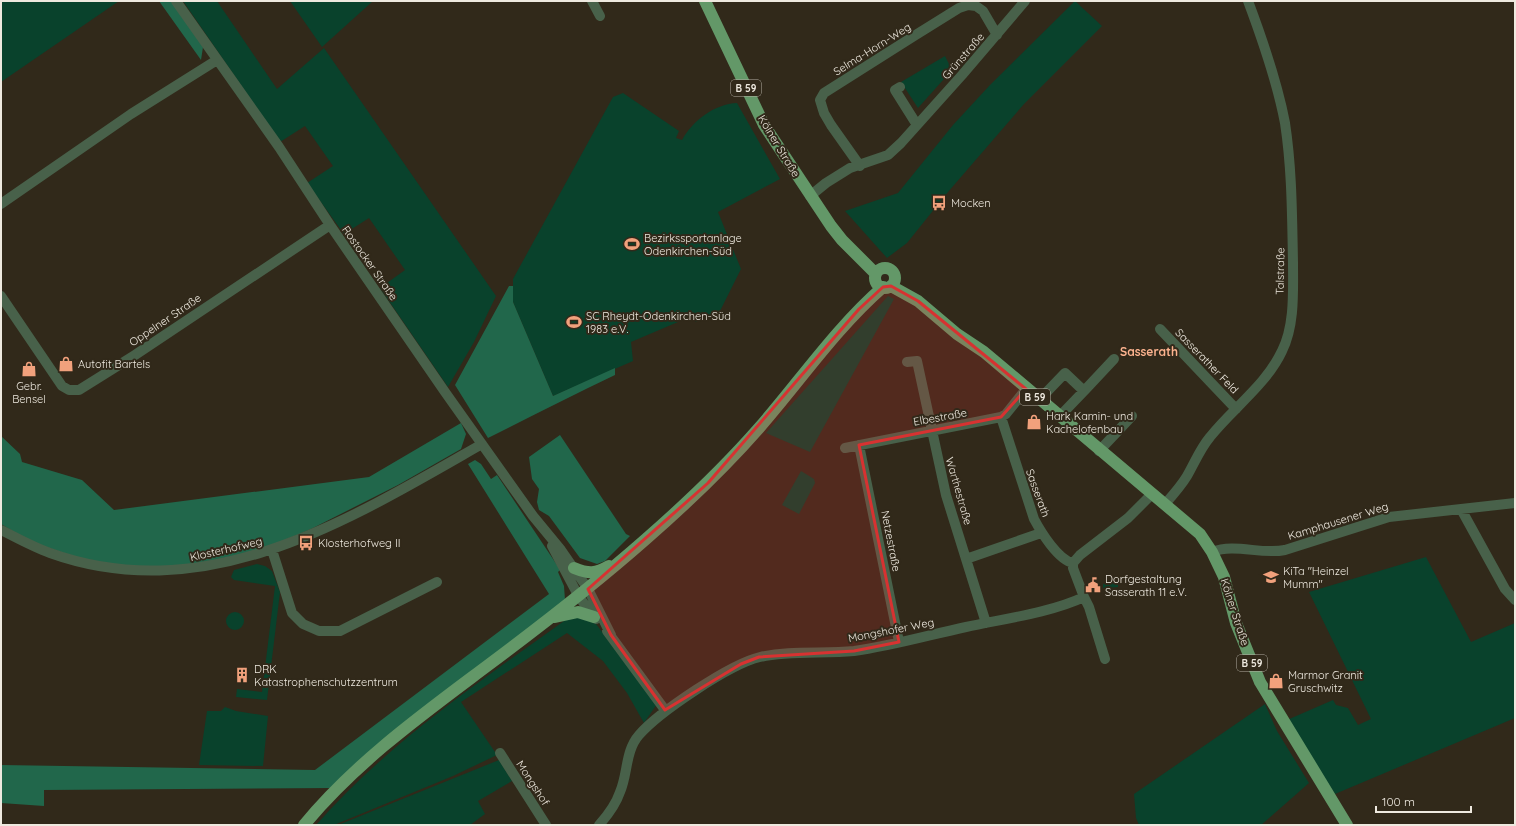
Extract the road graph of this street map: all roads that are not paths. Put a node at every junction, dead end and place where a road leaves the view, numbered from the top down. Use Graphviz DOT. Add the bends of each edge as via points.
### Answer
graph roads {
  1 [pos="176,1"];
  2 [pos="592,1"];
  3 [pos="705,1"];
  4 [pos="1025,1"];
  5 [pos="1248,1"];
  6 [pos="600,16"];
  7 [pos="997,35"];
  8 [pos="217,60"];
  9 [pos="900,87"];
  10 [pos="917,125"];
  11 [pos="860,166"];
  12 [pos="810,196"];
  13 [pos="1,204"];
  14 [pos="330,225"];
  15 [pos="883,279"];
  16 [pos="1,296"];
  17 [pos="1160,329"];
  18 [pos="1114,359"];
  19 [pos="908,362"];
  20 [pos="1026,389"];
  21 [pos="1084,391"];
  22 [pos="1038,400"];
  23 [pos="1236,409"];
  24 [pos="1132,416"];
  25 [pos="1059,417"];
  26 [pos="1001,418"];
  27 [pos="931,430"];
  28 [pos="482,444"];
  29 [pos="859,445"];
  30 [pos="845,448"];
  31 [pos="1099,451"];
  32 [pos="1152,494"];
  33 [pos="1515,502"];
  34 [pos="1165,504"];
  35 [pos="1461,508"];
  36 [pos="1,530"];
  37 [pos="1041,533"];
  38 [pos="547,536"];
  39 [pos="646,539"];
  40 [pos="272,550"];
  41 [pos="1212,552"];
  42 [pos="966,559"];
  43 [pos="1074,563"];
  44 [pos="574,568"];
  45 [pos="437,582"];
  46 [pos="584,593"];
  47 [pos="1084,598"];
  48 [pos="1515,600"];
  49 [pos="594,617"];
  50 [pos="552,618"];
  51 [pos="986,623"];
  52 [pos="611,635"];
  53 [pos="899,642"];
  54 [pos="1105,659"];
  55 [pos="665,710"];
  56 [pos="500,753"];
  57 [pos="304,825"];
  58 [pos="546,825"];
  59 [pos="599,825"];
  60 [pos="1347,825"];
  1 -- 8 [label="street, Rostocker Straße"];
  2 -- 6 [label="street"];
  3 -- 12 [label="main road, Kölner Straße / B 59" via="764,125"];
  4 -- 7 [label="street, Grünstraße"];
  5 -- 23 [label="street, Talstraße" via="1268,56 1284,122 1293,197 1292,304 1289,332 1282,352 1272,368"];
  7 -- 10 [label="street, Grünstraße"];
  7 -- 11 [label="street, Selma-Horn-Weg" via="983,11 976,6 959,8 824,93 820,100 824,113"];
  8 -- 13 [label="street" via="131,114"];
  8 -- 14 [label="street, Rostocker Straße"];
  9 -- 10 [label="street" via="895,90"];
  10 -- 11 [label="street, Grünstraße" via="888,155"];
  11 -- 12 [label="street, Grünstraße" via="850,168"];
  12 -- 15 [label="main road, Kölner Straße / B 59" via="842,240"];
  14 -- 16 [label="street, Oppelner Straße" via="122,364 78,390 69,390 62,386"];
  14 -- 28 [label="street, Rostocker Straße"];
  15 -- 20 [label="main road, Kölner Straße / B 59" via="902,283 918,301 957,334 984,352"];
  15 -- 39 [label="main road" via="759,427 708,483"];
  17 -- 23 [label="street, Sasserather Feld"];
  18 -- 21 [label="street"];
  19 -- 27 [label="street, Warthestraße" via="917,361"];
  20 -- 22 [label="main road, Kölner Straße / B 59"];
  20 -- 26 [label="street"];
  21 -- 22 [label="street" via="1065,373"];
  21 -- 25 [label="street"];
  22 -- 25 [label="main road, Kölner Straße / B 59"];
  23 -- 34 [label="street, Talstraße" via="1204,444 1188,474"];
  24 -- 31 [label="street"];
  25 -- 31 [label="main road, Kölner Straße / B 59"];
  26 -- 27 [label="street, Elbestraße"];
  26 -- 37 [label="street, Sasserath" via="1029,505"];
  27 -- 29 [label="street, Elbestraße"];
  27 -- 42 [label="street, Warthestraße" via="946,495"];
  28 -- 38 [label="street, Rostocker Straße"];
  28 -- 40 [label="street, Klosterhofweg" via="338,523"];
  29 -- 30 [label="street, Elbestraße"];
  29 -- 53 [label="street, Netzestraße"];
  31 -- 32 [label="main road, Kölner Straße / B 59"];
  32 -- 34 [label="main road, Kölner Straße / B 59"];
  32 -- 43 [label="street" via="1128,518 1080,555"];
  33 -- 35 [label="street, Kamphausener Weg"];
  34 -- 41 [label="main road, Kölner Straße / B 59" via="1200,534"];
  35 -- 41 [label="street, Kamphausener Weg" via="1389,517 1273,552 1221,548"];
  35 -- 48 [label="street" via="1505,588"];
  36 -- 40 [label="street, Klosterhofweg" via="32,546 77,562 150,572 228,563"];
  37 -- 42 [label="street"];
  37 -- 43 [label="street, Sasserath" via="1066,561"];
  38 -- 44 [label="street, Rostocker Straße"];
  38 -- 46 [label="street, Rostocker Straße"];
  39 -- 44 [label="main road" via="596,573"];
  39 -- 46 [label="main road"];
  40 -- 45 [label="street, Klosterhofweg" via="292,612 303,624 319,631 340,631"];
  41 -- 60 [label="main road, Kölner Straße / B 59" via="1224,577 1236,623 1260,682"];
  42 -- 51 [label="street, Warthestraße"];
  43 -- 47 [label="street"];
  44 -- 46 [label="street, Rostocker Straße"];
  46 -- 49 [label="street"];
  46 -- 50 [label="main road"];
  46 -- 52 [label="street"];
  47 -- 51 [label="street, Mongshofer Weg"];
  47 -- 54 [label="street"];
  49 -- 50 [label="main road" via="578,612"];
  49 -- 52 [label="street"];
  50 -- 57 [label="main road" via="378,751 341,785"];
  51 -- 53 [label="street, Mongshofer Weg"];
  52 -- 55 [label="street"];
  53 -- 55 [label="street, Mongshofer Weg" via="854,651 760,657 741,664"];
  55 -- 59 [label="street" via="638,736 629,754 621,792 609,814"];
  56 -- 58 [label="street, Mongshof"];
}
